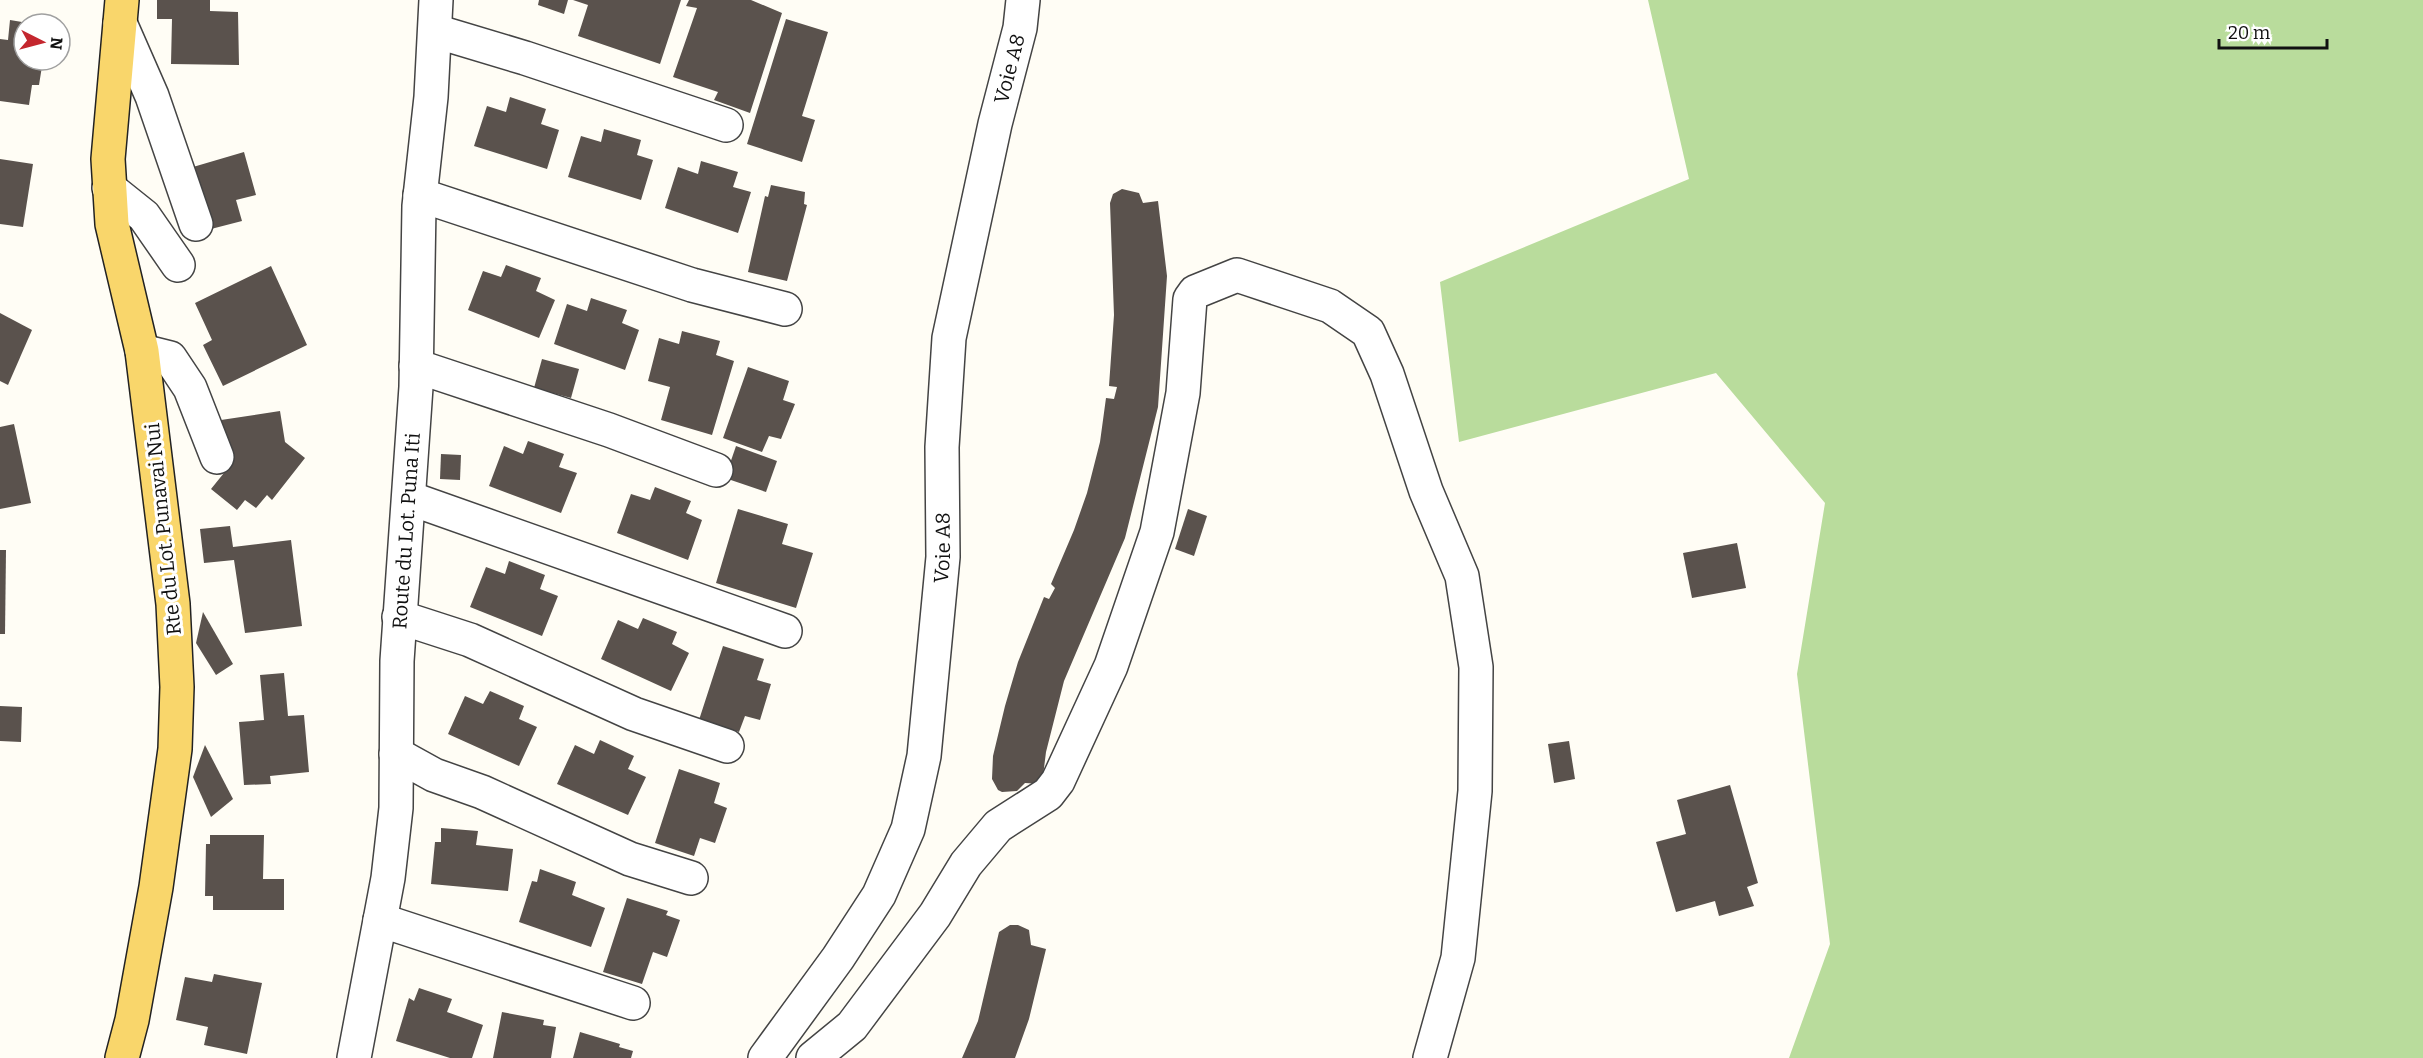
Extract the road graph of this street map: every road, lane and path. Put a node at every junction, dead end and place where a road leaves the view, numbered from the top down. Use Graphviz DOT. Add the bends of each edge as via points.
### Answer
graph roads {
  1 [pos="1023,0"];
  2 [pos="121,12"];
  3 [pos="436,16"];
  4 [pos="726,125"];
  5 [pos="109,188"];
  6 [pos="420,195"];
  7 [pos="196,224"];
  8 [pos="178,265"];
  9 [pos="785,309"];
  10 [pos="142,351"];
  11 [pos="416,366"];
  12 [pos="217,457"];
  13 [pos="716,470"];
  14 [pos="410,498"];
  15 [pos="399,617"];
  16 [pos="785,631"];
  17 [pos="727,746"];
  18 [pos="396,754"];
  19 [pos="691,878"];
  20 [pos="380,920"];
  21 [pos="633,1003"];
  22 [pos="122,1058"];
  23 [pos="354,1058"];
  24 [pos="765,1058"];
  25 [pos="813,1058"];
  26 [pos="1430,1058"];
  1 -- 24 [label="street, Voie A8" via="1020,28 949,338 942,447 943,557 924,756 909,829 879,895"];
  2 -- 5 [label="main road, Rte du Lot. Punavai Nui"];
  2 -- 7 [label="street"];
  3 -- 4 [label="street" via="525,58"];
  3 -- 6 [label="street, Route du Lot. Puna Iti"];
  5 -- 8 [label="street" via="144,216"];
  5 -- 10 [label="main road, Rte du Lot. Punavai Nui" via="112,224"];
  6 -- 9 [label="street" via="693,285"];
  6 -- 11 [label="street, Route du Lot. Puna Iti"];
  10 -- 12 [label="street" via="170,358 190,388"];
  10 -- 22 [label="main road, Rte du Lot. Punavai Nui" via="173,604 177,687 175,750 163,841"];
  11 -- 13 [label="street"];
  11 -- 14 [label="street, Route du Lot. Puna Iti"];
  14 -- 15 [label="street, Route du Lot. Puna Iti"];
  14 -- 16 [label="street"];
  15 -- 17 [label="street" via="470,640 634,714"];
  15 -- 18 [label="street, Route du Lot. Puna Iti"];
  18 -- 19 [label="street" via="434,775 483,792 630,859"];
  18 -- 20 [label="street, Route du Lot. Puna Iti" via="396,808"];
  20 -- 21 [label="street"];
  20 -- 23 [label="street, Route du Lot. Puna Iti"];
  25 -- 26 [label="street" via="852,1026 935,915 966,864 998,826 1048,794 1058,781 1111,666 1157,532 1183,393 1190,299 1195,291 1237,275 1330,306 1368,332 1382,360 1426,491 1462,576 1476,667 1475,791 1458,958"];
}
